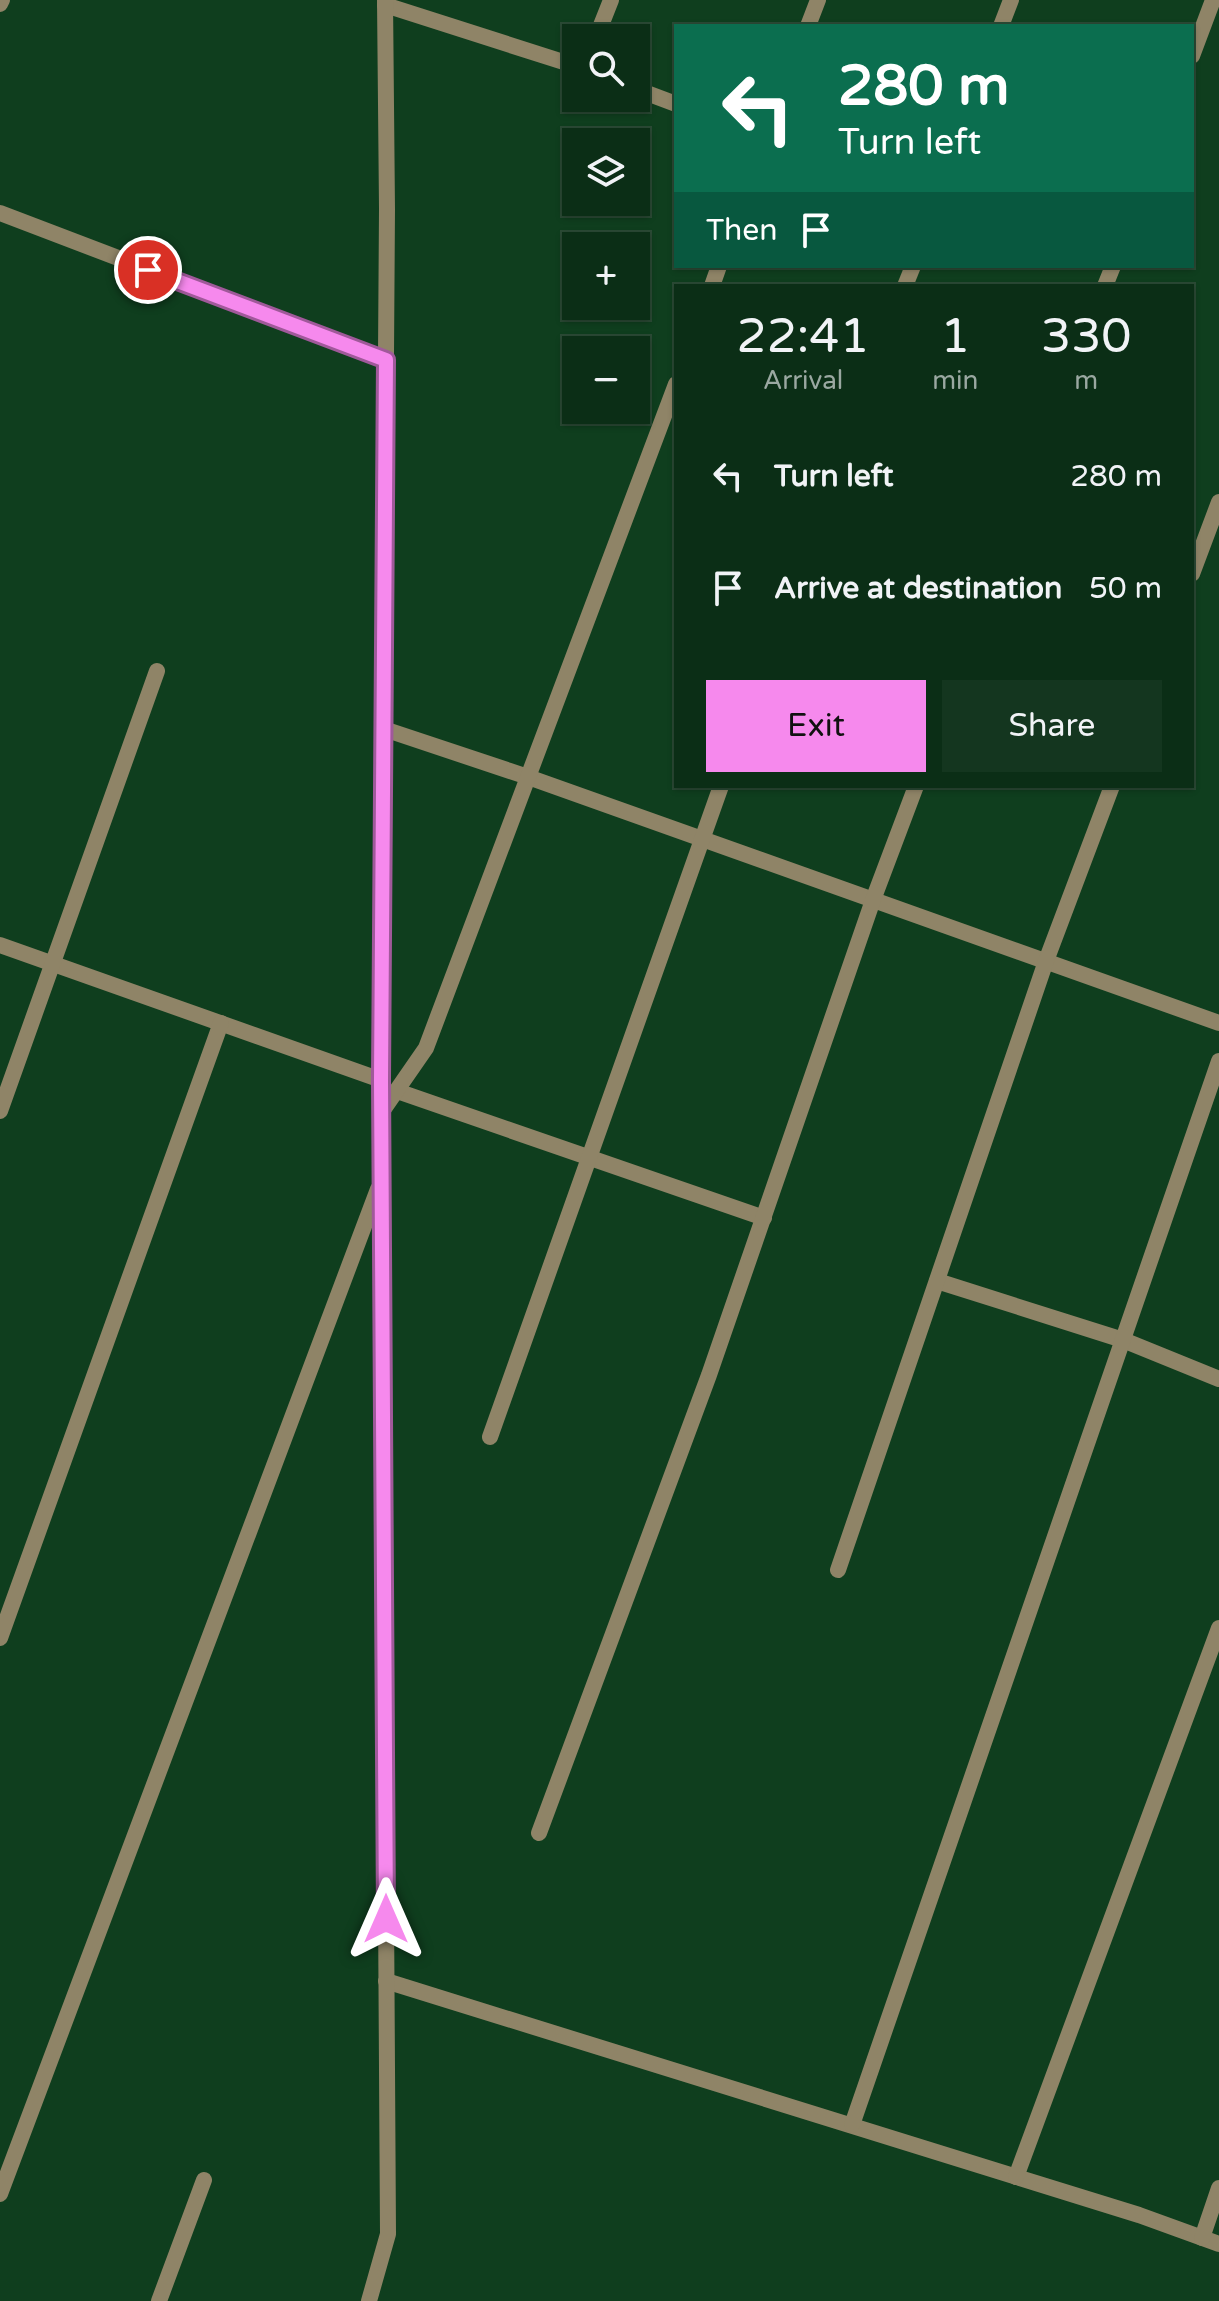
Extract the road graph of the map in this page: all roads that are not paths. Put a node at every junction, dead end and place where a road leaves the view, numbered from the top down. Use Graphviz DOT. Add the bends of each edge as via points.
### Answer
graph roads {
  1 [pos="611,0"];
  2 [pos="818,0"];
  3 [pos="1011,0"];
  4 [pos="1213,0"];
  5 [pos="385,2"];
  6 [pos="602,24"];
  7 [pos="809,24"];
  8 [pos="1002,24"];
  9 [pos="1194,51"];
  10 [pos="562,61"];
  11 [pos="650,94"];
  12 [pos="674,103"];
  13 [pos="0,213"];
  14 [pos="386,360"];
  15 [pos="674,389"];
  16 [pos="1219,502"];
  17 [pos="1194,569"];
  18 [pos="157,671"];
  19 [pos="384,729"];
  20 [pos="528,777"];
  21 [pos="720,788"];
  22 [pos="915,788"];
  23 [pos="1111,788"];
  24 [pos="702,839"];
  25 [pos="873,900"];
  26 [pos="0,945"];
  27 [pos="1046,961"];
  28 [pos="53,964"];
  29 [pos="221,1023"];
  30 [pos="1219,1023"];
  31 [pos="1219,1061"];
  32 [pos="381,1080"];
  33 [pos="397,1091"];
  34 [pos="0,1111"];
  35 [pos="381,1113"];
  36 [pos="589,1156"];
  37 [pos="382,1180"];
  38 [pos="764,1218"];
  39 [pos="937,1281"];
  40 [pos="1123,1340"];
  41 [pos="1219,1379"];
  42 [pos="490,1437"];
  43 [pos="838,1570"];
  44 [pos="1219,1628"];
  45 [pos="0,1638"];
  46 [pos="539,1833"];
  47 [pos="386,1981"];
  48 [pos="852,2125"];
  49 [pos="1016,2177"];
  50 [pos="204,2180"];
  51 [pos="1219,2188"];
  52 [pos="0,2194"];
  53 [pos="1202,2238"];
  54 [pos="1219,2244"];
  55 [pos="159,2301"];
  56 [pos="369,2301"];
  1 -- 6 [label="street"];
  2 -- 7 [label="street"];
  3 -- 8 [label="street"];
  4 -- 9 [label="street"];
  5 -- 10 [label="street"];
  5 -- 14 [label="street"];
  11 -- 12 [label="street"];
  13 -- 14 [label="street"];
  14 -- 19 [label="street"];
  15 -- 20 [label="street"];
  16 -- 17 [label="street"];
  18 -- 28 [label="street"];
  19 -- 20 [label="street"];
  19 -- 32 [label="street"];
  20 -- 24 [label="street"];
  20 -- 33 [label="street" via="426,1048"];
  21 -- 24 [label="street"];
  22 -- 25 [label="street"];
  23 -- 27 [label="street"];
  24 -- 25 [label="street"];
  24 -- 36 [label="street"];
  25 -- 27 [label="street"];
  25 -- 38 [label="street"];
  26 -- 28 [label="street"];
  27 -- 30 [label="street"];
  27 -- 39 [label="street"];
  28 -- 29 [label="street"];
  28 -- 34 [label="street"];
  29 -- 32 [label="street"];
  29 -- 45 [label="street"];
  31 -- 40 [label="street"];
  32 -- 35 [label="street"];
  33 -- 35 [label="street"];
  33 -- 36 [label="street"];
  35 -- 37 [label="street"];
  36 -- 38 [label="street"];
  36 -- 42 [label="street"];
  37 -- 47 [label="street"];
  37 -- 52 [label="street"];
  38 -- 46 [label="street"];
  39 -- 40 [label="street"];
  39 -- 43 [label="street"];
  40 -- 41 [label="street"];
  40 -- 48 [label="street"];
  44 -- 49 [label="street"];
  47 -- 48 [label="street"];
  47 -- 56 [label="street" via="388,2234"];
  48 -- 49 [label="street"];
  49 -- 53 [label="street"];
  50 -- 55 [label="street"];
  51 -- 53 [label="street"];
  53 -- 54 [label="street"];
}
